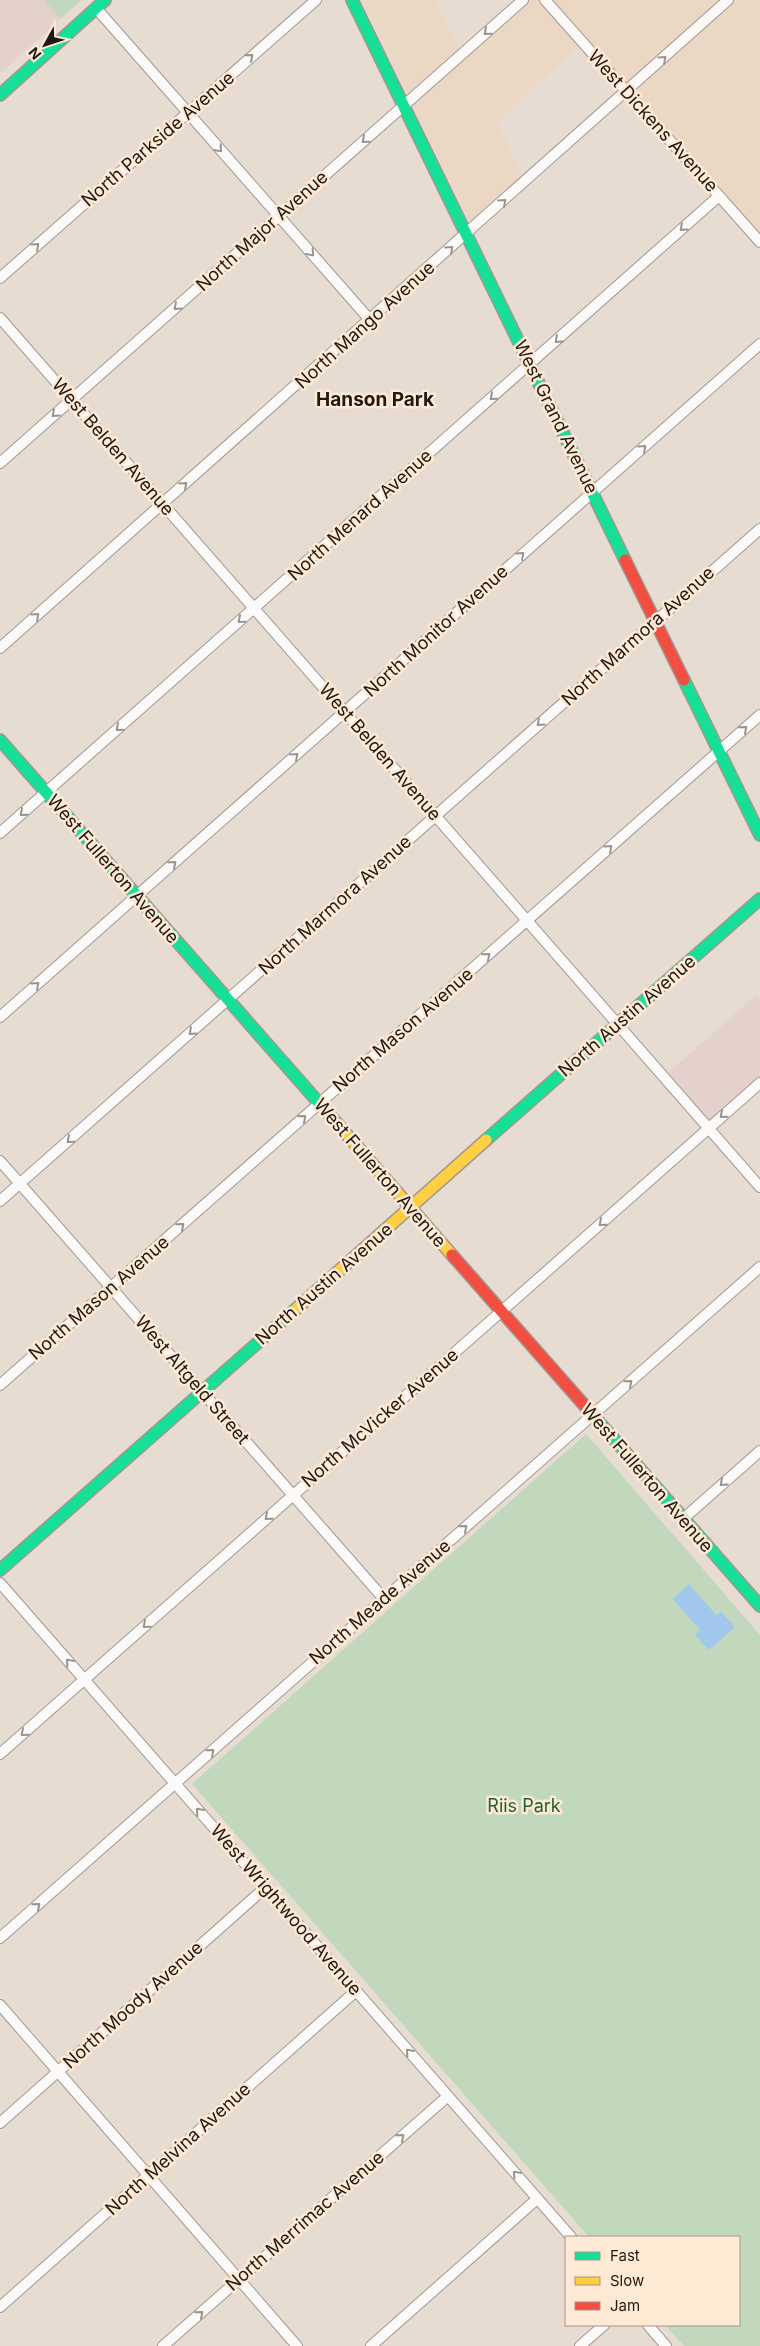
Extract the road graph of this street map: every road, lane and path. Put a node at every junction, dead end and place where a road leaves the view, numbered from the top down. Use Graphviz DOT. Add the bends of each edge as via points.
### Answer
graph roads {
  1 [pos="316,0"];
  2 [pos="352,0"];
  3 [pos="523,0"];
  4 [pos="545,0"];
  5 [pos="728,0"];
  6 [pos="101,4"];
  7 [pos="626,92"];
  8 [pos="0,95"];
  9 [pos="404,106"];
  10 [pos="187,112"];
  11 [pos="719,196"];
  12 [pos="279,216"];
  13 [pos="467,234"];
  14 [pos="760,242"];
  15 [pos="0,278"];
  16 [pos="0,318"];
  17 [pos="370,320"];
  18 [pos="760,344"];
  19 [pos="530,364"];
  20 [pos="72,400"];
  21 [pos="0,463"];
  22 [pos="593,492"];
  23 [pos="163,504"];
  24 [pos="760,528"];
  25 [pos="254,608"];
  26 [pos="656,621"];
  27 [pos="0,648"];
  28 [pos="345,712"];
  29 [pos="760,714"];
  30 [pos="0,740"];
  31 [pos="719,751"];
  32 [pos="46,792"];
  33 [pos="436,816"];
  34 [pos="0,833"];
  35 [pos="760,835"];
  36 [pos="137,896"];
  37 [pos="760,899"];
  38 [pos="527,920"];
  39 [pos="228,1000"];
  40 [pos="0,1017"];
  41 [pos="618,1025"];
  42 [pos="760,1083"];
  43 [pos="319,1104"];
  44 [pos="709,1128"];
  45 [pos="0,1161"];
  46 [pos="20,1184"];
  47 [pos="760,1187"];
  48 [pos="0,1201"];
  49 [pos="411,1208"];
  50 [pos="760,1267"];
  51 [pos="111,1288"];
  52 [pos="501,1311"];
  53 [pos="0,1386"];
  54 [pos="202,1392"];
  55 [pos="592,1415"];
  56 [pos="760,1451"];
  57 [pos="293,1495"];
  58 [pos="683,1519"];
  59 [pos="0,1570"];
  60 [pos="0,1583"];
  61 [pos="384,1599"];
  62 [pos="760,1606"];
  63 [pos="84,1680"];
  64 [pos="0,1754"];
  65 [pos="175,1783"];
  66 [pos="266,1887"];
  67 [pos="0,1938"];
  68 [pos="356,1991"];
  69 [pos="0,2005"];
  70 [pos="58,2072"];
  71 [pos="448,2096"];
  72 [pos="0,2123"];
  73 [pos="148,2175"];
  74 [pos="538,2199"];
  75 [pos="570,2236"];
  76 [pos="239,2279"];
  77 [pos="0,2307"];
  78 [pos="603,2326"];
  79 [pos="649,2326"];
  80 [pos="163,2346"];
  81 [pos="297,2346"];
  82 [pos="370,2346"];
  83 [pos="580,2346"];
  84 [pos="666,2346"];
  10 -- 1 [label="street, North Parkside Avenue, one-way"];
  2 -- 9 [label="main road, West Grand Avenue"];
  3 -- 9 [label="street, North Major Avenue, one-way"];
  4 -- 7 [label="street, West Dickens Avenue"];
  7 -- 5 [label="street, North Mango Avenue, one-way"];
  6 -- 8 [label="main road"];
  6 -- 10 [label="street"];
  7 -- 11 [label="street, West Dickens Avenue"];
  13 -- 7 [label="street, North Mango Avenue, one-way"];
  9 -- 12 [label="street, North Major Avenue, one-way"];
  9 -- 13 [label="main road, West Grand Avenue"];
  10 -- 12 [label="street, one-way"];
  15 -- 10 [label="street, North Parkside Avenue, one-way"];
  11 -- 14 [label="street, West Dickens Avenue"];
  11 -- 19 [label="street, North Menard Avenue, one-way"];
  12 -- 17 [label="street, one-way"];
  12 -- 20 [label="street, North Major Avenue, one-way"];
  17 -- 13 [label="street, North Mango Avenue, one-way"];
  13 -- 19 [label="main road, West Grand Avenue"];
  16 -- 20 [label="street, West Belden Avenue"];
  23 -- 17 [label="street, North Mango Avenue, one-way"];
  22 -- 18 [label="street, North Monitor Avenue, one-way"];
  19 -- 22 [label="main road, West Grand Avenue"];
  19 -- 25 [label="street, North Menard Avenue, one-way"];
  20 -- 21 [label="street, North Major Avenue, one-way"];
  20 -- 23 [label="street, West Belden Avenue"];
  22 -- 26 [label="main road, West Grand Avenue"];
  28 -- 22 [label="street, North Monitor Avenue, one-way"];
  23 -- 25 [label="street, West Belden Avenue"];
  27 -- 23 [label="street, North Mango Avenue, one-way"];
  24 -- 26 [label="street, North Marmora Avenue"];
  25 -- 28 [label="street, West Belden Avenue"];
  25 -- 32 [label="street, North Menard Avenue, one-way"];
  26 -- 31 [label="main road, West Grand Avenue"];
  26 -- 33 [label="street, North Marmora Avenue, one-way"];
  28 -- 33 [label="street, West Belden Avenue"];
  36 -- 28 [label="street, North Monitor Avenue, one-way"];
  31 -- 29 [label="street, North Mason Avenue, one-way"];
  30 -- 32 [label="main road, West Fullerton Avenue"];
  31 -- 35 [label="main road, West Grand Avenue"];
  38 -- 31 [label="street, North Mason Avenue, one-way"];
  32 -- 34 [label="street, North Menard Avenue, one-way"];
  32 -- 36 [label="main road, West Fullerton Avenue"];
  33 -- 38 [label="street, West Belden Avenue"];
  33 -- 39 [label="street, North Marmora Avenue"];
  36 -- 39 [label="main road, West Fullerton Avenue"];
  40 -- 36 [label="street, North Monitor Avenue, one-way"];
  37 -- 41 [label="main road, North Austin Avenue"];
  38 -- 41 [label="street, West Belden Avenue"];
  43 -- 38 [label="street, North Mason Avenue, one-way"];
  39 -- 43 [label="main road, West Fullerton Avenue"];
  39 -- 46 [label="street, North Marmora Avenue, one-way"];
  41 -- 44 [label="street, West Belden Avenue"];
  41 -- 49 [label="main road, North Austin Avenue"];
  42 -- 44 [label="street, North McVicker Avenue, one-way"];
  43 -- 49 [label="main road, West Fullerton Avenue"];
  51 -- 43 [label="street, North Mason Avenue, one-way"];
  44 -- 47 [label="street, West Belden Avenue"];
  44 -- 52 [label="street, North McVicker Avenue, one-way"];
  45 -- 46 [label="street, West Altgeld Street"];
  46 -- 48 [label="street, North Marmora Avenue"];
  46 -- 51 [label="street, West Altgeld Street"];
  49 -- 52 [label="main road, West Fullerton Avenue"];
  49 -- 54 [label="main road, North Austin Avenue"];
  55 -- 50 [label="street, North Meade Avenue, one-way"];
  51 -- 53 [label="street, North Mason Avenue"];
  51 -- 54 [label="street, West Altgeld Street"];
  52 -- 55 [label="main road, West Fullerton Avenue"];
  52 -- 57 [label="street, North McVicker Avenue"];
  54 -- 57 [label="street, West Altgeld Street"];
  54 -- 59 [label="main road, North Austin Avenue"];
  55 -- 58 [label="main road, West Fullerton Avenue"];
  61 -- 55 [label="street, North Meade Avenue, one-way"];
  56 -- 58 [label="street, one-way"];
  57 -- 61 [label="street, West Altgeld Street"];
  57 -- 63 [label="street, North McVicker Avenue, one-way"];
  58 -- 62 [label="main road, West Fullerton Avenue"];
  63 -- 60 [label="street, West Wrightwood Avenue, one-way"];
  65 -- 61 [label="street, North Meade Avenue, one-way"];
  63 -- 64 [label="street, North McVicker Avenue, one-way"];
  63 -- 65 [label="street, West Wrightwood Avenue"];
  66 -- 65 [label="street, West Wrightwood Avenue, one-way"];
  67 -- 65 [label="street, North Meade Avenue, one-way"];
  66 -- 68 [label="street, West Wrightwood Avenue"];
  66 -- 70 [label="street, North Moody Avenue"];
  71 -- 68 [label="street, West Wrightwood Avenue, one-way"];
  68 -- 73 [label="street, North Melvina Avenue"];
  69 -- 70 [label="street"];
  70 -- 72 [label="street, North Moody Avenue"];
  70 -- 73 [label="street"];
  74 -- 71 [label="street, West Wrightwood Avenue, one-way"];
  76 -- 71 [label="street, North Merrimac Avenue, one-way"];
  73 -- 76 [label="street"];
  73 -- 77 [label="street, North Melvina Avenue"];
  74 -- 75 [label="street, West Wrightwood Avenue"];
  74 -- 82 [label="street"];
  80 -- 76 [label="street, North Merrimac Avenue, one-way"];
  76 -- 81 [label="street"];
  78 -- 83 [label="street"];
  79 -- 84 [label="street"];
}
